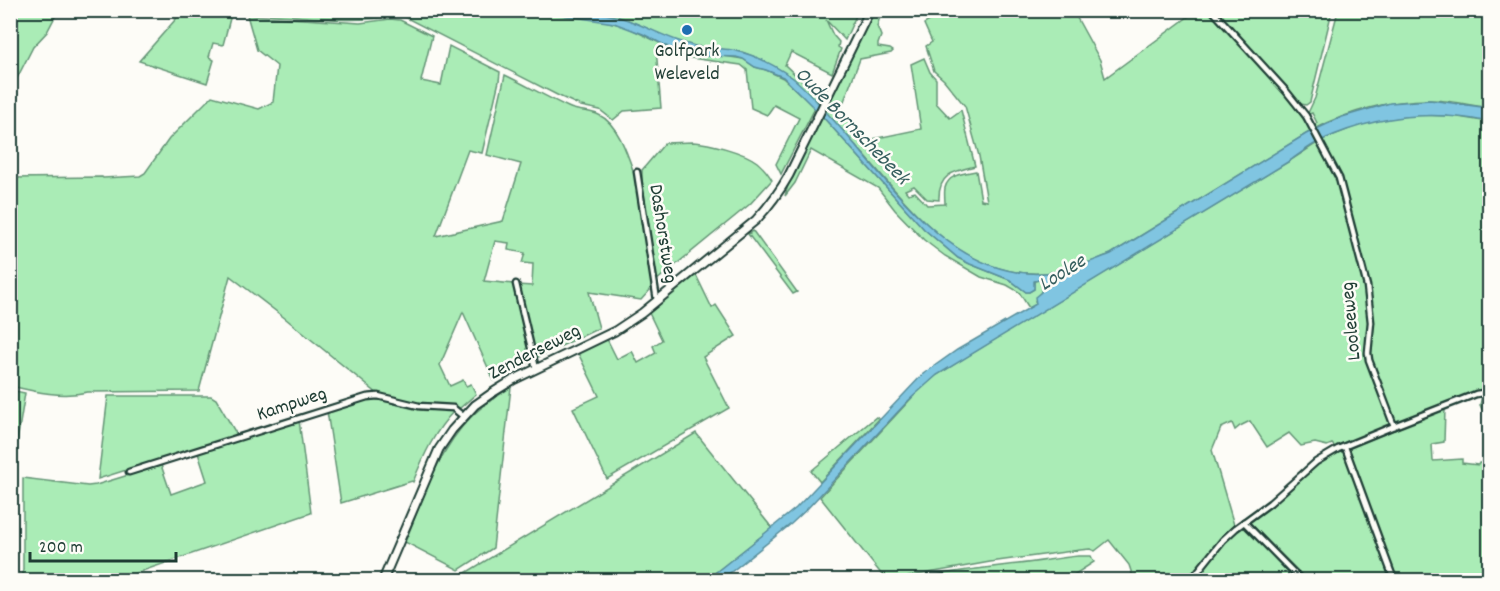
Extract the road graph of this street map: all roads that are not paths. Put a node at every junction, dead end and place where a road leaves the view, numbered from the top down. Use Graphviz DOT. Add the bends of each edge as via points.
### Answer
graph roads {
  1 [pos="870,10"];
  2 [pos="1212,10"];
  3 [pos="637,172"];
  4 [pos="516,284"];
  5 [pos="657,300"];
  6 [pos="536,369"];
  7 [pos="1490,394"];
  8 [pos="464,417"];
  9 [pos="1394,426"];
  10 [pos="1345,447"];
  11 [pos="129,472"];
  12 [pos="1244,522"];
  13 [pos="1298,577"];
  14 [pos="383,580"];
  15 [pos="1191,580"];
  16 [pos="1394,580"];
  1 -- 5 [label="main road, Zenderseweg" via="789,175 767,208"];
  2 -- 9 [label="street, Looleeweg" via="1296,102 1339,178 1370,307 1369,360"];
  3 -- 5 [label="street, Dashorstweg"];
  4 -- 6 [label="street"];
  5 -- 6 [label="main road, Zenderseweg" via="615,331"];
  6 -- 8 [label="main road, Zenderseweg" via="492,393"];
  7 -- 9 [label="street" via="1476,394"];
  8 -- 11 [label="street, Kampweg" via="453,408 367,397"];
  8 -- 14 [label="main road, Zenderseweg" via="439,449"];
  9 -- 10 [label="street"];
  10 -- 12 [label="street" via="1307,469"];
  10 -- 16 [label="street"];
  12 -- 13 [label="street"];
  12 -- 15 [label="street" via="1223,540"];
}
